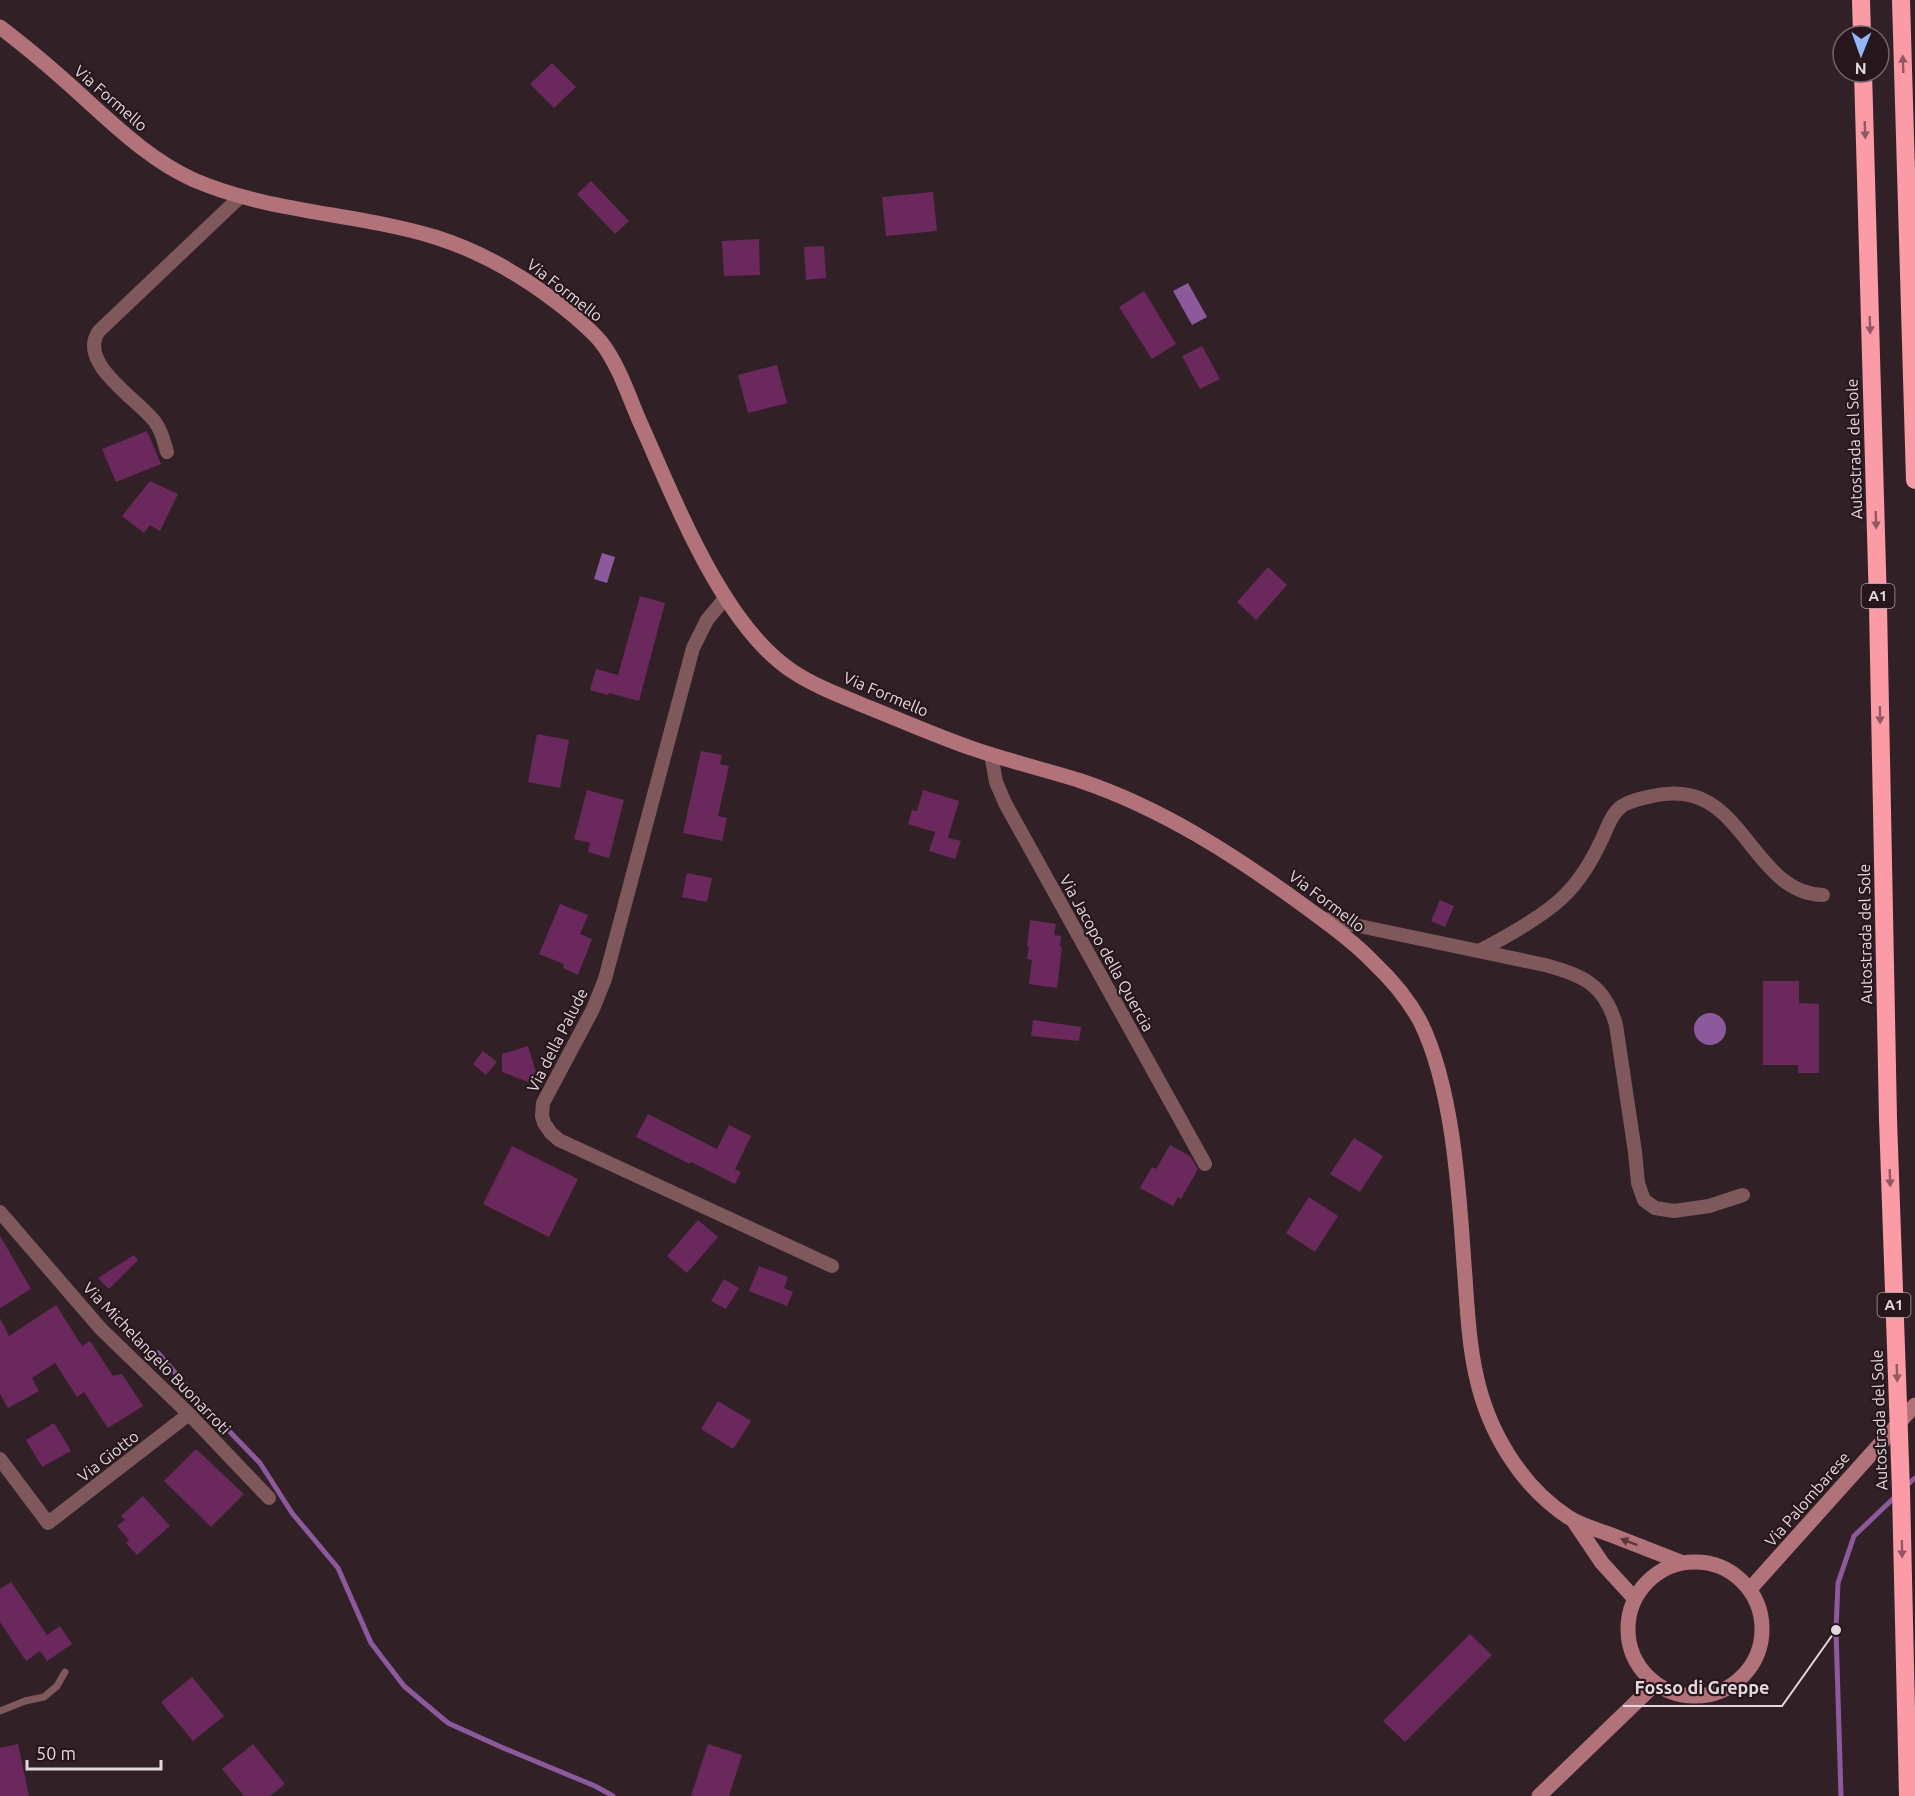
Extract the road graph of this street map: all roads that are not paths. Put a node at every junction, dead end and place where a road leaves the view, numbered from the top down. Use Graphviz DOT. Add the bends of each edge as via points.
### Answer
graph roads {
  1 [pos="1861,0"];
  2 [pos="1901,0"];
  3 [pos="1862,24"];
  4 [pos="0,27"];
  5 [pos="1863,84"];
  6 [pos="241,196"];
  7 [pos="167,452"];
  8 [pos="1915,480"];
  9 [pos="726,597"];
  10 [pos="991,754"];
  11 [pos="1824,895"];
  12 [pos="1319,917"];
  13 [pos="1479,951"];
  14 [pos="1205,1164"];
  15 [pos="1743,1195"];
  16 [pos="0,1212"];
  17 [pos="832,1266"];
  18 [pos="1915,1405"];
  19 [pos="189,1414"];
  20 [pos="0,1458"];
  21 [pos="269,1498"];
  22 [pos="1573,1520"];
  23 [pos="1683,1563"];
  24 [pos="1750,1590"];
  25 [pos="1635,1599"];
  26 [pos="65,1672"];
  27 [pos="1655,1684"];
  28 [pos="0,1711"];
  29 [pos="1539,1796"];
  30 [pos="1908,1796"];
  1 -- 3 [label="highway"];
  8 -- 2 [label="highway, one-way"];
  4 -- 6 [label="main road, Via Formello" via="155,158 192,179"];
  5 -- 30 [label="highway, Autostrada del Sole / A1, one-way, bridge"];
  6 -- 7 [label="street" via="94,340 99,363 155,422"];
  6 -- 9 [label="main road, Via Formello" via="404,229 452,243 519,276 580,321 610,356 689,529"];
  9 -- 10 [label="main road, Via Formello" via="764,647 806,679"];
  9 -- 17 [label="street, Via della Palude" via="706,620 693,648 605,979 545,1097 542,1116 546,1128 559,1140"];
  10 -- 12 [label="main road, Via Formello" via="1100,788 1167,818 1256,872"];
  10 -- 14 [label="street, Via Jacopo della Quercia" via="1005,803"];
  11 -- 13 [label="street" via="1798,889 1780,876 1711,804 1692,796 1666,793 1621,807 1567,893"];
  12 -- 13 [label="street"];
  12 -- 22 [label="main road, Via Formello" via="1387,976 1424,1030 1448,1121 1472,1352 1481,1394 1513,1462 1538,1492"];
  13 -- 15 [label="street" via="1564,970 1589,981 1605,998 1616,1025 1639,1189 1648,1204 1661,1210 1686,1210"];
  16 -- 19 [label="street, Via Michelangelo Buonarroti" via="102,1329"];
  18 -- 24 [label="main road, Via Palombarese"];
  19 -- 20 [label="street, Via Giotto" via="48,1523"];
  19 -- 21 [label="street, Via Michelangelo Buonarroti"];
  23 -- 22 [label="main road, one-way"];
  22 -- 25 [label="main road" via="1602,1563"];
  23 -- 24 [label="main road" via="1720,1567 1740,1578"];
  23 -- 25 [label="main road" via="1655,1575"];
  24 -- 27 [label="main road" via="1760,1608 1762,1640 1750,1669 1735,1684 1716,1694 1695,1697 1674,1694"];
  25 -- 27 [label="main road" via="1629,1614 1629,1645 1639,1667"];
  26 -- 28 [label="lane" via="44,1697"];
  27 -- 29 [label="main road"];
}
